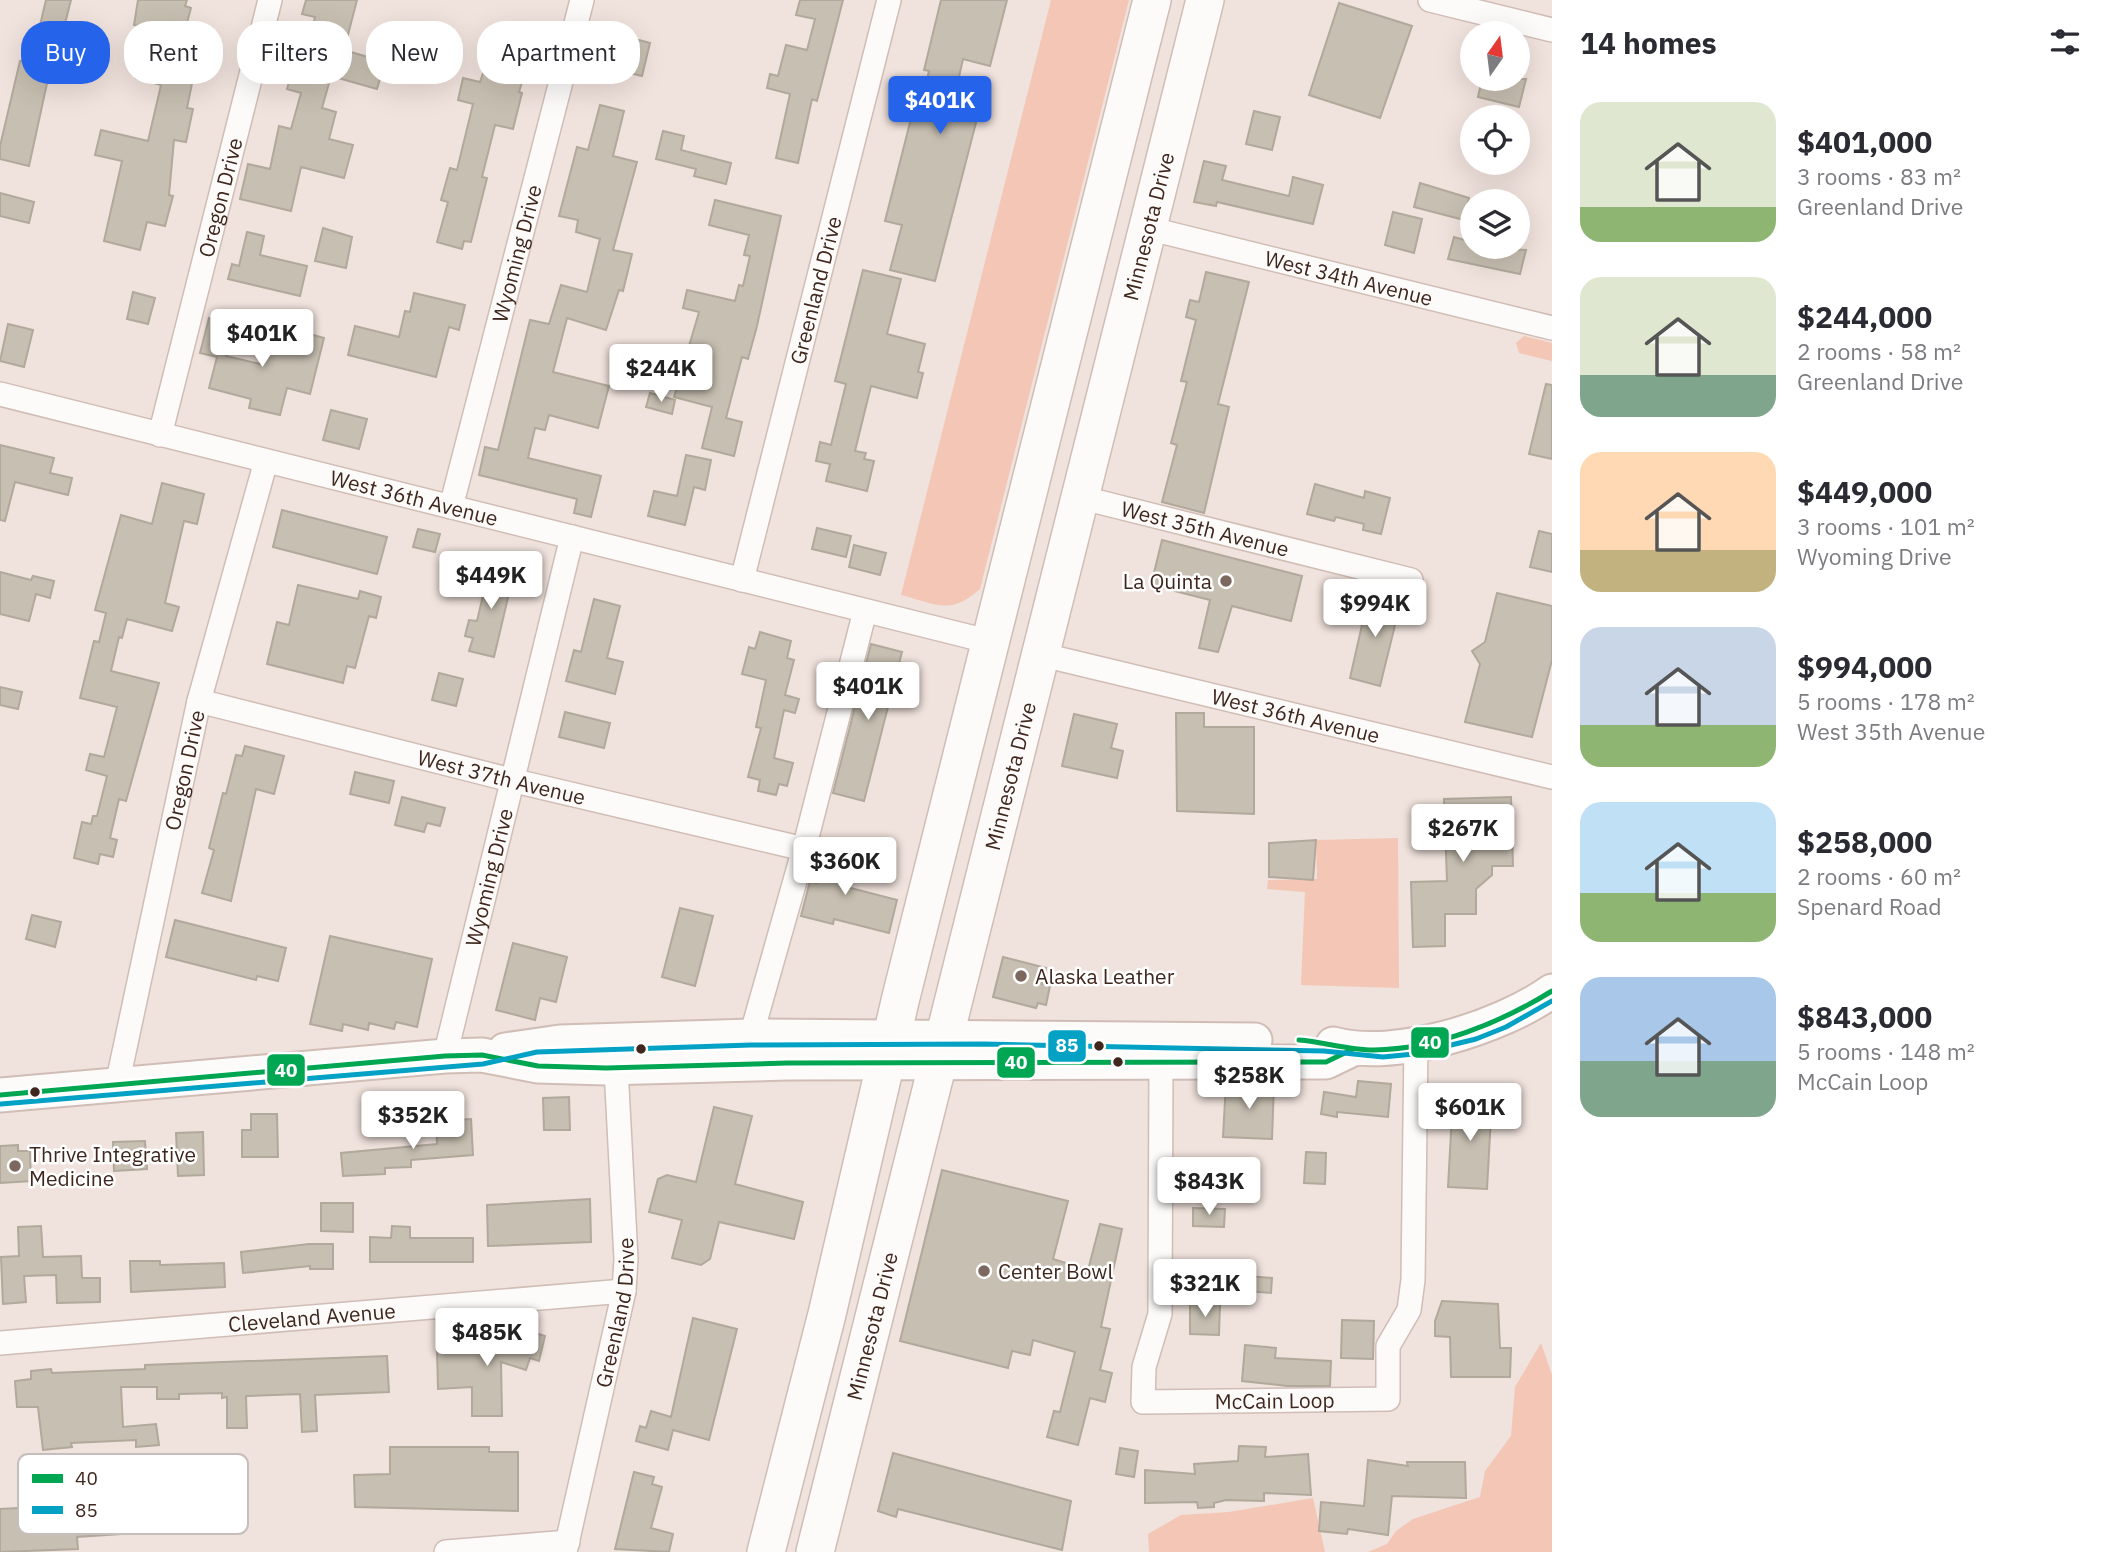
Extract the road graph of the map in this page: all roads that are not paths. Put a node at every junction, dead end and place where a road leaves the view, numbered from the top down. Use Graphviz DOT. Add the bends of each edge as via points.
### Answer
graph roads {
  1 [pos="270,0"];
  2 [pos="582,0"];
  3 [pos="889,0"];
  4 [pos="1152,0"];
  5 [pos="1205,0"];
  6 [pos="1430,0"];
  7 [pos="1552,30"];
  8 [pos="1147,228"];
  9 [pos="1552,328"];
  10 [pos="1063,357"];
  11 [pos="1107,388"];
  12 [pos="0,394"];
  13 [pos="160,435"];
  14 [pos="266,461"];
  15 [pos="1079,497"];
  16 [pos="452,507"];
  17 [pos="572,537"];
  18 [pos="742,580"];
  19 [pos="1411,580"];
  20 [pos="865,611"];
  21 [pos="991,642"];
  22 [pos="1039,654"];
  23 [pos="199,701"];
  24 [pos="1552,777"];
  25 [pos="512,780"];
  26 [pos="804,849"];
  27 [pos="1548,1001"];
  28 [pos="751,1036"];
  29 [pos="1416,1042"];
  30 [pos="888,1049"];
  31 [pos="939,1049"];
  32 [pos="1353,1049"];
  33 [pos="482,1055"];
  34 [pos="445,1056"];
  35 [pos="1161,1062"];
  36 [pos="615,1068"];
  37 [pos="117,1085"];
  38 [pos="0,1095"];
  39 [pos="624,1291"];
  40 [pos="0,1343"];
  41 [pos="566,1547"];
  42 [pos="446,1552"];
  43 [pos="766,1552"];
  44 [pos="815,1552"];
  1 -- 13 [label="street, Oregon Drive"];
  2 -- 16 [label="street, Wyoming Drive"];
  3 -- 18 [label="street, Greenland Drive"];
  4 -- 10 [label="main road"];
  5 -- 8 [label="main road, Minnesota Drive"];
  6 -- 7 [label="street"];
  8 -- 9 [label="street, West 34th Avenue"];
  8 -- 11 [label="main road, Minnesota Drive"];
  10 -- 11 [label="main road" via="1078,401 1093,404"];
  10 -- 21 [label="main road"];
  11 -- 15 [label="main road, Minnesota Drive"];
  12 -- 13 [label="street, West 36th Avenue"];
  13 -- 14 [label="street, West 36th Avenue"];
  14 -- 16 [label="street, West 36th Avenue"];
  14 -- 23 [label="street, Oregon Drive"];
  15 -- 19 [label="street, West 35th Avenue"];
  15 -- 22 [label="main road, Minnesota Drive"];
  16 -- 17 [label="street, West 36th Avenue"];
  17 -- 18 [label="street, West 36th Avenue"];
  17 -- 25 [label="street, Wyoming Drive"];
  18 -- 20 [label="street, West 36th Avenue"];
  20 -- 21 [label="street, West 36th Avenue"];
  20 -- 26 [label="street"];
  21 -- 30 [label="main road"];
  22 -- 24 [label="street, West 36th Avenue"];
  22 -- 31 [label="main road, Minnesota Drive"];
  23 -- 25 [label="street, West 37th Avenue"];
  23 -- 37 [label="street, Oregon Drive"];
  25 -- 26 [label="street, West 37th Avenue"];
  25 -- 34 [label="street, Wyoming Drive"];
  26 -- 28 [label="street"];
  27 -- 29 [label="main road" via="1465,1033"];
  28 -- 30 [label="main road"];
  28 -- 33 [label="main road" via="536,1043"];
  29 -- 32 [label="main road"];
  29 -- 35 [label="street, McCain Loop" via="1413,1280 1409,1310 1388,1346 1388,1399 1143,1402 1144,1367 1160,1314"];
  30 -- 31 [label="main road"];
  30 -- 36 [label="main road"];
  30 -- 43 [label="main road"];
  31 -- 32 [label="main road" via="1292,1040"];
  31 -- 35 [label="main road"];
  31 -- 44 [label="main road, Minnesota Drive"];
  32 -- 35 [label="main road" via="1326,1062"];
  33 -- 34 [label="main road"];
  33 -- 36 [label="main road" via="538,1066"];
  34 -- 37 [label="main road"];
  36 -- 39 [label="street, Greenland Drive"];
  37 -- 38 [label="main road"];
  39 -- 40 [label="street, Cleveland Avenue"];
  39 -- 41 [label="street, Greenland Drive"];
  41 -- 42 [label="street"];
}
